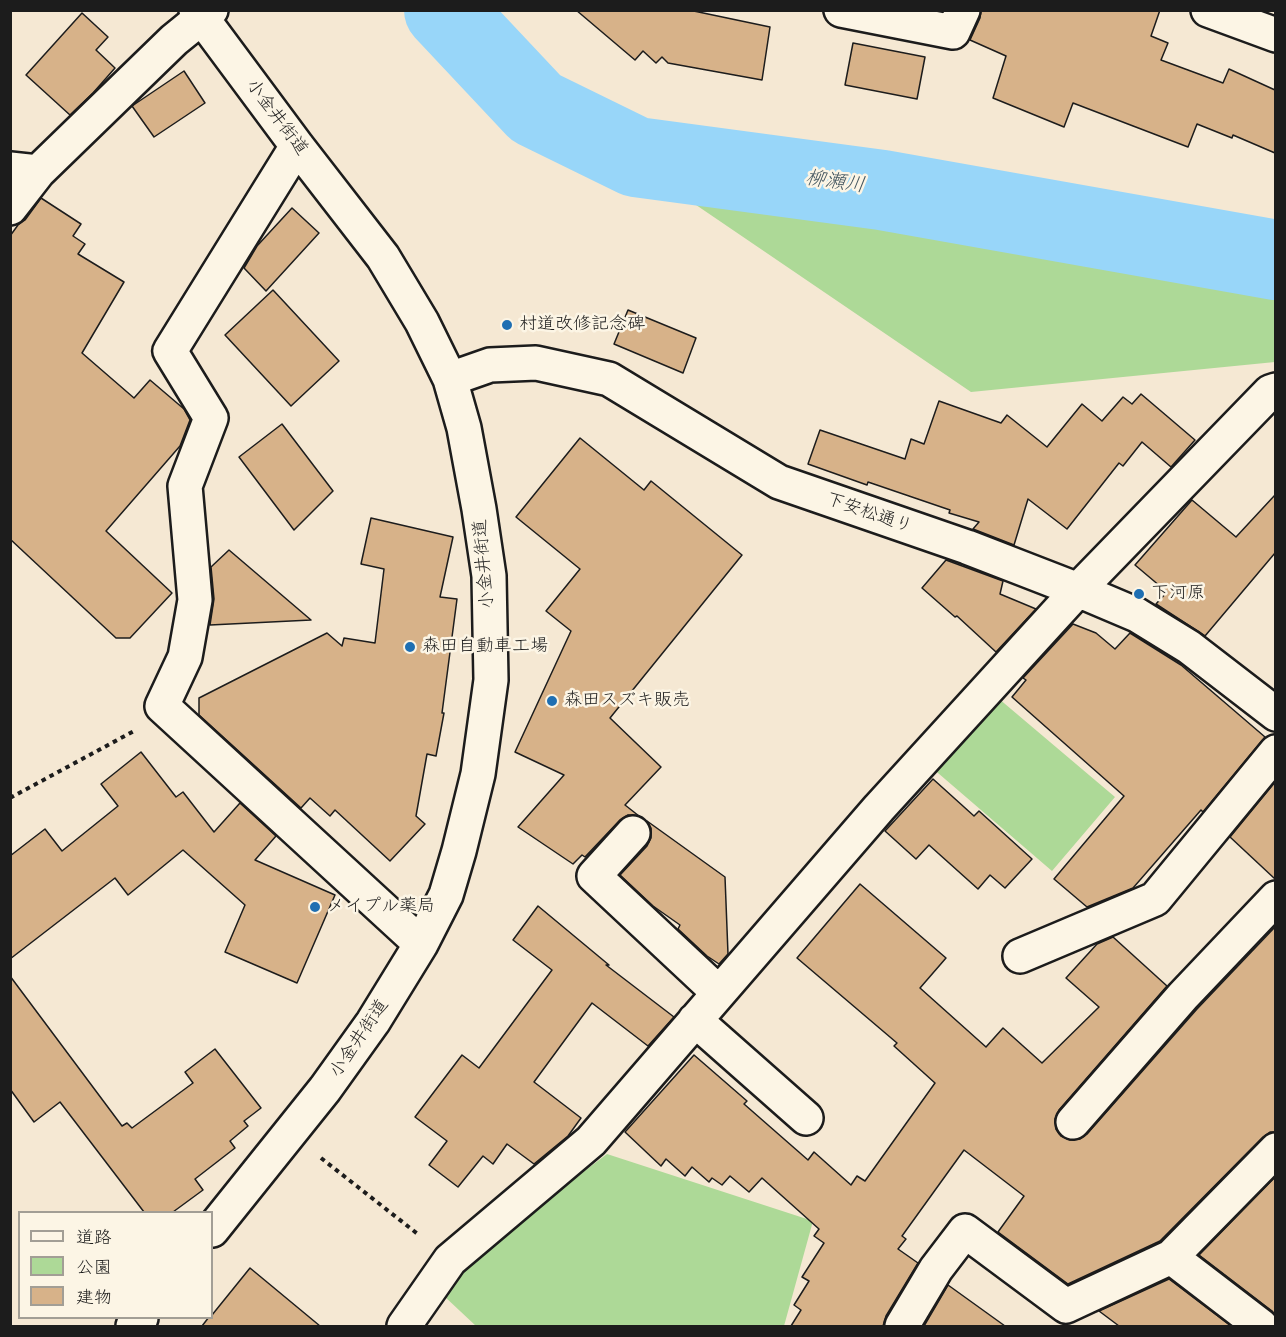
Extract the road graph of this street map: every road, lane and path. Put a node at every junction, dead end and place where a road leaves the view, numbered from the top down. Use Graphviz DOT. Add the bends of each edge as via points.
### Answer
graph roads {
  1 [pos="841,10"];
  2 [pos="963,10"];
  3 [pos="1208,10"];
  4 [pos="203,13"];
  5 [pos="1275,35"];
  6 [pos="297,146"];
  7 [pos="25,170"];
  8 [pos="10,208"];
  9 [pos="450,379"];
  10 [pos="1275,390"];
  11 [pos="1078,590"];
  12 [pos="162,706"];
  13 [pos="1272,706"];
  14 [pos="1275,752"];
  15 [pos="10,798"];
  16 [pos="633,833"];
  17 [pos="1275,898"];
  18 [pos="421,944"];
  19 [pos="1020,956"];
  20 [pos="719,993"];
  21 [pos="695,1020"];
  22 [pos="806,1118"];
  23 [pos="1073,1122"];
  24 [pos="1275,1150"];
  25 [pos="318,1155"];
  26 [pos="213,1229"];
  27 [pos="1171,1257"];
  28 [pos="450,1260"];
  29 [pos="404,1326"];
  30 [pos="902,1326"];
  31 [pos="1261,1326"];
  1 -- 2 [label="street" via="953,32"];
  3 -- 5 [label="street"];
  4 -- 6 [label="street, 小金井街道"];
  4 -- 7 [label="street"];
  6 -- 9 [label="street, 小金井街道" via="383,257"];
  6 -- 12 [label="street" via="170,351 211,418 185,486 195,600 185,657"];
  7 -- 8 [label="street"];
  9 -- 11 [label="street, 下安松通り" via="490,365 536,363 609,379 779,482"];
  9 -- 18 [label="street, 小金井街道" via="464,428 489,576 491,680 478,774 459,851 446,895"];
  10 -- 11 [label="street"];
  11 -- 13 [label="street, 下安松通り" via="1137,615"];
  11 -- 20 [label="street" via="879,808"];
  12 -- 15 [label="path" via="145,726"];
  12 -- 18 [label="street"];
  14 -- 19 [label="street" via="1155,899"];
  16 -- 20 [label="street" via="594,876"];
  17 -- 23 [label="street"];
  18 -- 26 [label="street, 小金井街道" via="374,1022"];
  20 -- 21 [label="street"];
  21 -- 22 [label="street"];
  21 -- 28 [label="street" via="591,1142"];
  24 -- 27 [label="street"];
  25 -- 28 [label="path"];
  27 -- 30 [label="street" via="1066,1306 965,1231 936,1269"];
  27 -- 31 [label="street"];
  28 -- 29 [label="street"];
}
